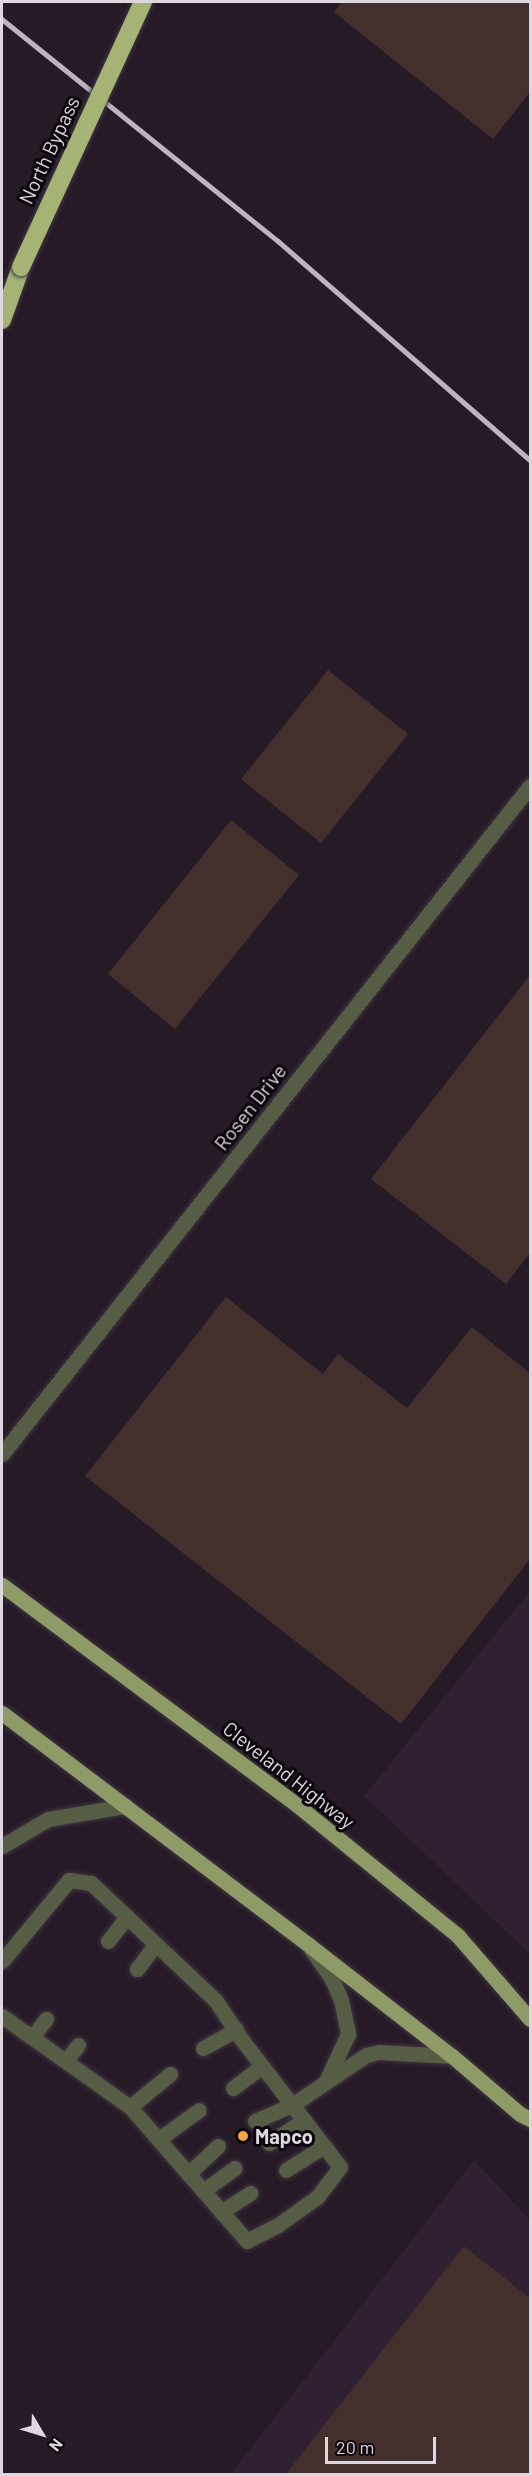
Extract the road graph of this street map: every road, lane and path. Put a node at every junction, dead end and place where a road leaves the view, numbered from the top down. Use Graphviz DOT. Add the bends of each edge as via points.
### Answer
graph roads {
  1 [pos="143,2"];
  2 [pos="2,320"];
  3 [pos="531,786"];
  4 [pos="2,1454"];
  5 [pos="2,1585"];
  6 [pos="2,1713"];
  7 [pos="126,1806"];
  8 [pos="2,1846"];
  9 [pos="127,1917"];
  10 [pos="108,1941"];
  11 [pos="156,1944"];
  12 [pos="309,1946"];
  13 [pos="2,1961"];
  14 [pos="137,1969"];
  15 [pos="2,2016"];
  16 [pos="46,2019"];
  17 [pos="531,2019"];
  18 [pos="236,2030"];
  19 [pos="32,2037"];
  20 [pos="78,2045"];
  21 [pos="203,2048"];
  22 [pos="452,2056"];
  23 [pos="66,2061"];
  24 [pos="262,2066"];
  25 [pos="170,2074"];
  26 [pos="325,2083"];
  27 [pos="233,2088"];
  28 [pos="292,2105"];
  29 [pos="130,2107"];
  30 [pos="199,2110"];
  31 [pos="531,2119"];
  32 [pos="304,2120"];
  33 [pos="255,2121"];
  34 [pos="159,2139"];
  35 [pos="269,2143"];
  36 [pos="218,2146"];
  37 [pos="324,2146"];
  38 [pos="235,2168"];
  39 [pos="286,2170"];
  40 [pos="188,2174"];
  41 [pos="203,2191"];
  42 [pos="250,2193"];
  43 [pos="221,2212"];
  1 -- 2 [label="highway, North Bypass, bridge" via="21,267"];
  3 -- 4 [label="street, Rosen Drive"];
  5 -- 17 [label="main road, Cleveland Highway" via="297,1805 458,1936"];
  6 -- 7 [label="main road"];
  7 -- 8 [label="street" via="48,1819"];
  7 -- 12 [label="main road"];
  9 -- 10 [label="street"];
  9 -- 11 [label="street"];
  9 -- 13 [label="street" via="91,1883 69,1880"];
  11 -- 14 [label="street"];
  11 -- 18 [label="street" via="216,2001"];
  12 -- 22 [label="main road"];
  12 -- 26 [label="street" via="336,1990 348,2034"];
  15 -- 19 [label="street"];
  16 -- 19 [label="street"];
  18 -- 21 [label="street"];
  18 -- 24 [label="street"];
  19 -- 23 [label="street"];
  20 -- 23 [label="street"];
  22 -- 26 [label="street" via="379,2052 366,2055"];
  22 -- 31 [label="main road"];
  23 -- 29 [label="street"];
  24 -- 27 [label="street"];
  24 -- 28 [label="street"];
  25 -- 29 [label="street"];
  26 -- 28 [label="street"];
  28 -- 32 [label="street"];
  28 -- 33 [label="street"];
  29 -- 34 [label="street"];
  30 -- 34 [label="street"];
  32 -- 35 [label="street"];
  32 -- 37 [label="street"];
  34 -- 40 [label="street"];
  36 -- 40 [label="street"];
  37 -- 39 [label="street"];
  37 -- 43 [label="street" via="340,2167 317,2197 278,2225 247,2241"];
  38 -- 41 [label="street"];
  40 -- 41 [label="street"];
  41 -- 43 [label="street"];
  42 -- 43 [label="street"];
}
